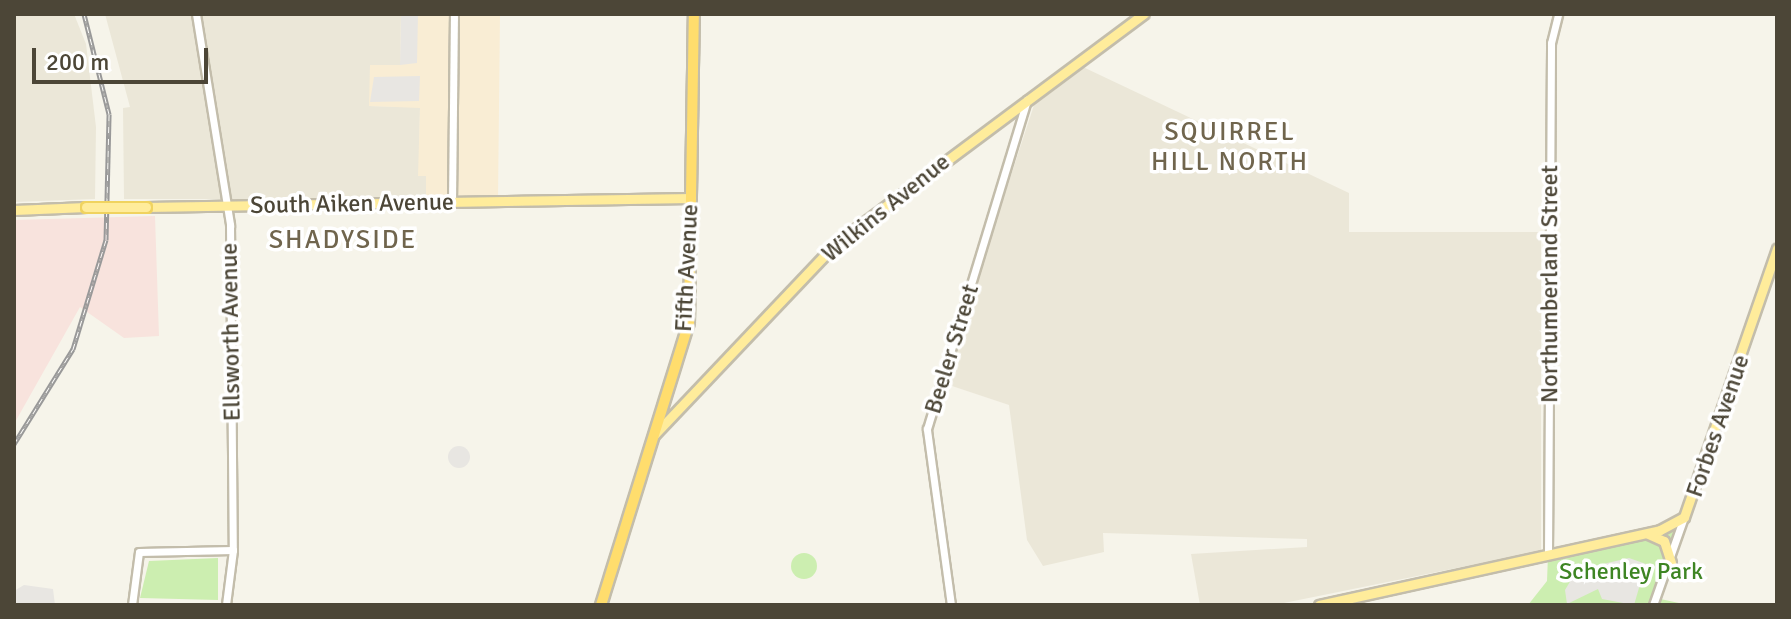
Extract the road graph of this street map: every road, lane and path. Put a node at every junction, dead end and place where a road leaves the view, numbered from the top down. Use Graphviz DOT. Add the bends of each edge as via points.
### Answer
graph roads {
  1 [pos="196,14"];
  2 [pos="454,14"];
  3 [pos="694,14"];
  4 [pos="1144,14"];
  5 [pos="1558,14"];
  6 [pos="1027,98"];
  7 [pos="691,198"];
  8 [pos="452,203"];
  9 [pos="227,205"];
  10 [pos="14,210"];
  11 [pos="1777,249"];
  12 [pos="655,434"];
  13 [pos="1684,517"];
  14 [pos="1645,533"];
  15 [pos="233,550"];
  16 [pos="1548,555"];
  17 [pos="1671,563"];
  18 [pos="132,605"];
  19 [pos="226,605"];
  20 [pos="601,605"];
  21 [pos="951,605"];
  22 [pos="1319,605"];
  23 [pos="1653,605"];
  1 -- 9 [label="street, Ellsworth Avenue"];
  2 -- 8 [label="street"];
  3 -- 7 [label="highway, Fifth Avenue"];
  4 -- 6 [label="main road, Wilkins Avenue"];
  5 -- 16 [label="street, Northumberland Street" via="1551,43"];
  6 -- 12 [label="main road, Wilkins Avenue" via="835,244"];
  6 -- 21 [label="street, Beeler Street" via="927,429"];
  7 -- 8 [label="main road, South Aiken Avenue"];
  7 -- 12 [label="highway, Fifth Avenue" via="689,323"];
  8 -- 9 [label="main road, South Aiken Avenue"];
  9 -- 10 [label="main road, South Aiken Avenue, bridge"];
  9 -- 15 [label="street, Ellsworth Avenue"];
  11 -- 13 [label="main road, Forbes Avenue"];
  12 -- 20 [label="highway, Fifth Avenue"];
  13 -- 14 [label="main road, Forbes Avenue"];
  13 -- 17 [label="street"];
  14 -- 16 [label="main road, Forbes Avenue"];
  14 -- 17 [label="main road" via="1664,541"];
  15 -- 18 [label="street" via="139,552"];
  15 -- 19 [label="street, Ellsworth Avenue"];
  16 -- 22 [label="main road, Forbes Avenue"];
  17 -- 23 [label="street"];
}
